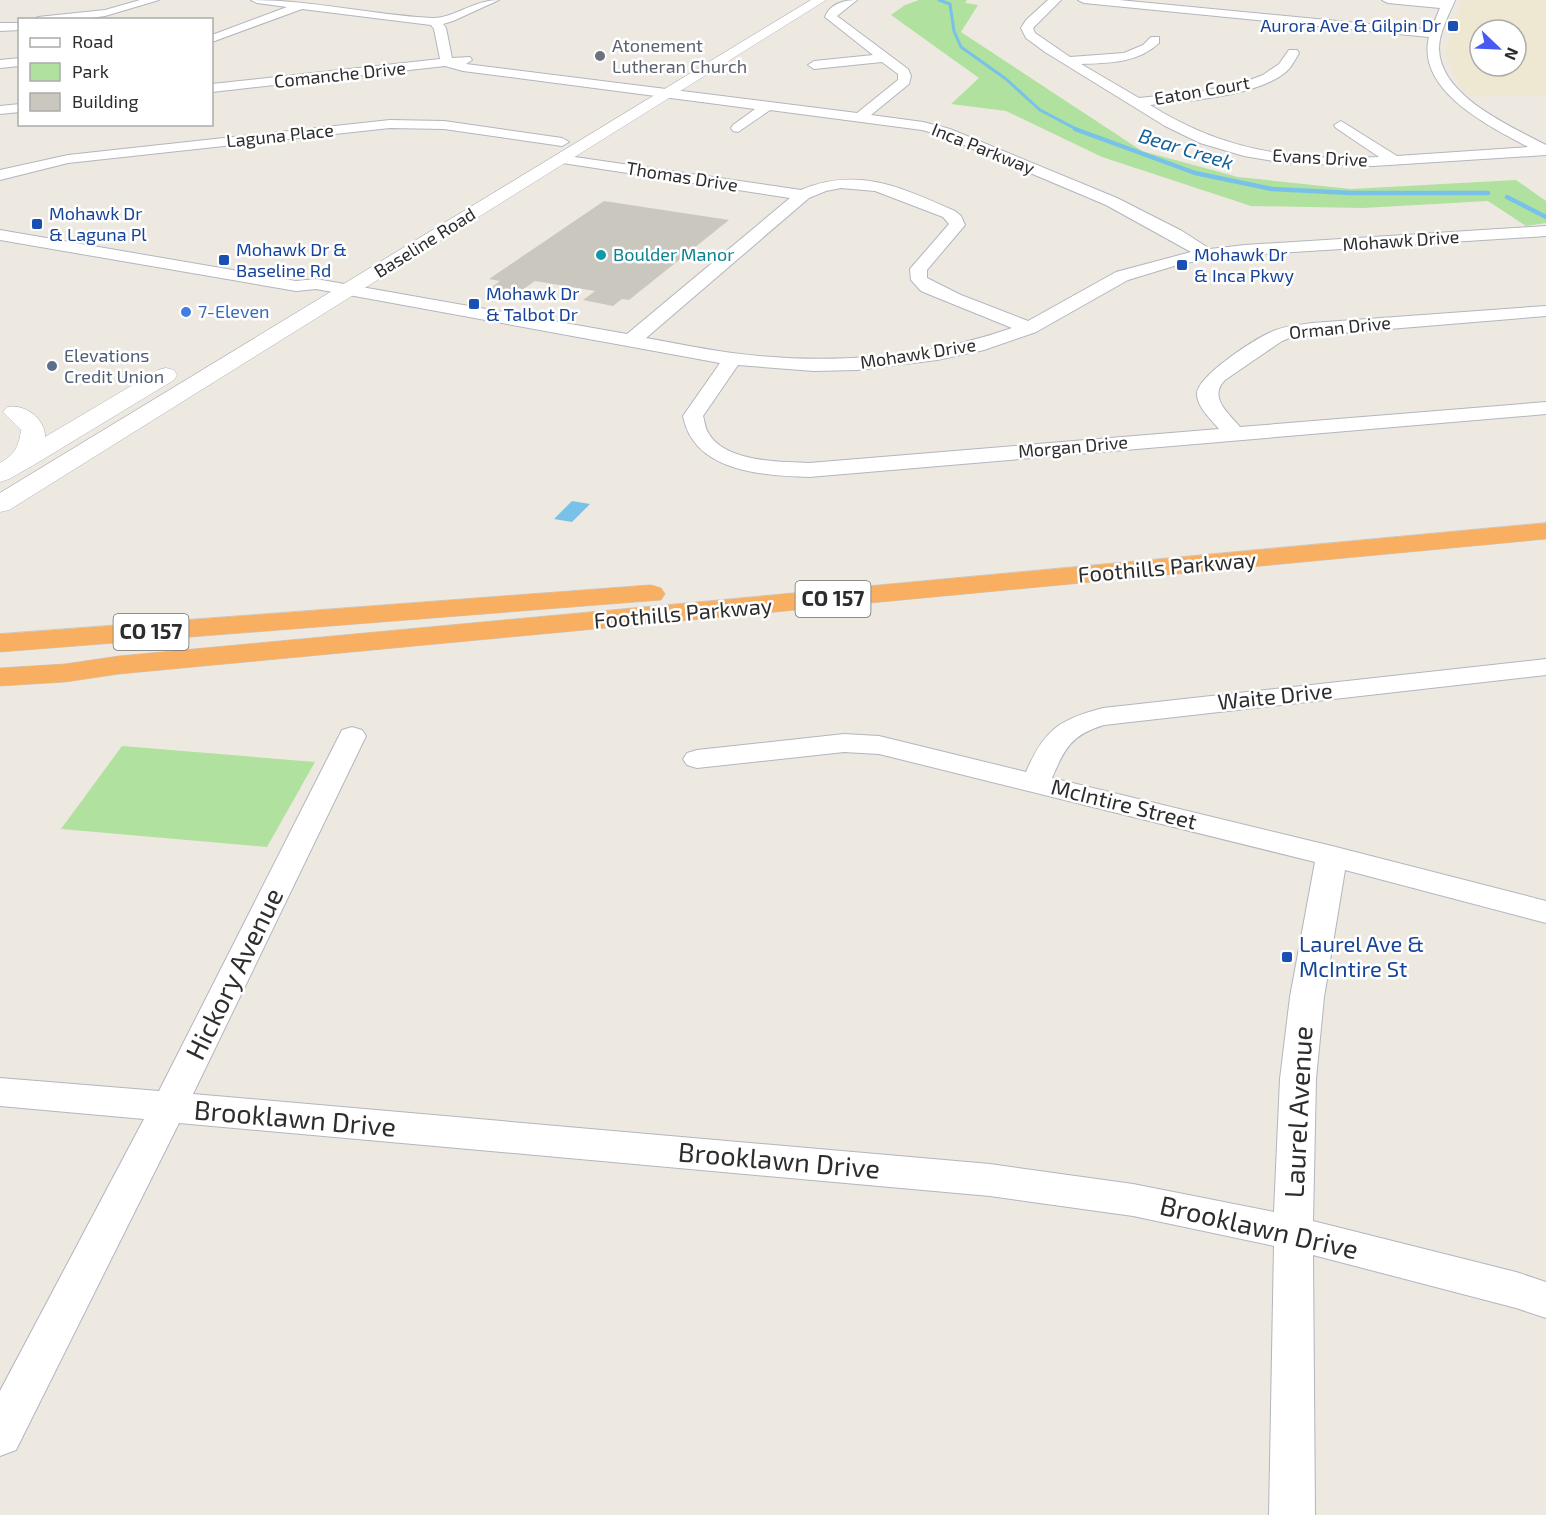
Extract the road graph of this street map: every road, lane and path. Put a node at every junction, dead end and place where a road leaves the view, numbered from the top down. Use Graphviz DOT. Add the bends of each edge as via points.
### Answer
graph roads {
  1 [pos="257,0"];
  2 [pos="493,0"];
  3 [pos="799,0"];
  4 [pos="820,0"];
  5 [pos="850,0"];
  6 [pos="1054,0"];
  7 [pos="1084,0"];
  8 [pos="1388,0"];
  9 [pos="158,2"];
  10 [pos="309,2"];
  11 [pos="1448,3"];
  12 [pos="57,18"];
  13 [pos="99,18"];
  14 [pos="18,21"];
  15 [pos="435,22"];
  16 [pos="453,22"];
  17 [pos="0,25"];
  18 [pos="18,26"];
  19 [pos="1437,34"];
  20 [pos="213,39"];
  21 [pos="1155,40"];
  22 [pos="462,44"];
  23 [pos="1293,53"];
  24 [pos="885,58"];
  25 [pos="469,60"];
  26 [pos="1069,61"];
  27 [pos="18,62"];
  28 [pos="448,63"];
  29 [pos="0,64"];
  30 [pos="814,65"];
  31 [pos="213,88"];
  32 [pos="650,89"];
  33 [pos="670,93"];
  34 [pos="1136,102"];
  35 [pos="769,105"];
  36 [pos="18,108"];
  37 [pos="0,110"];
  38 [pos="861,117"];
  39 [pos="1341,125"];
  40 [pos="738,128"];
  41 [pos="562,151"];
  42 [pos="1545,151"];
  43 [pos="1392,159"];
  44 [pos="0,176"];
  45 [pos="803,195"];
  46 [pos="0,223"];
  47 [pos="1546,231"];
  48 [pos="0,235"];
  49 [pos="1206,254"];
  50 [pos="320,285"];
  51 [pos="348,290"];
  52 [pos="1546,311"];
  53 [pos="1029,328"];
  54 [pos="631,341"];
  55 [pos="212,349"];
  56 [pos="732,359"];
  57 [pos="187,363"];
  58 [pos="1546,408"];
  59 [pos="15,412"];
  60 [pos="1234,434"];
  61 [pos="23,461"];
  62 [pos="0,474"];
  63 [pos="0,504"];
  64 [pos="1546,511"];
  65 [pos="1546,531"];
  66 [pos="8,642"];
  67 [pos="1546,667"];
  68 [pos="65,673"];
  69 [pos="0,677"];
  70 [pos="0,684"];
  71 [pos="352,736"];
  72 [pos="697,759"];
  73 [pos="1035,782"];
  74 [pos="1332,856"];
  75 [pos="1546,912"];
  76 [pos="0,1092"];
  77 [pos="168,1108"];
  78 [pos="1294,1233"];
  79 [pos="1546,1300"];
  80 [pos="0,1434"];
  81 [pos="1292,1515"];
  1 -- 10 [label="street"];
  2 -- 16 [label="street"];
  3 -- 32 [label="main road, Baseline Road"];
  4 -- 33 [label="main road, Baseline Road"];
  5 -- 24 [label="street" via="831,17"];
  6 -- 26 [label="street, Evans Drive" via="1028,28 1030,35"];
  7 -- 19 [label="street"];
  8 -- 11 [label="street"];
  9 -- 12 [label="street"];
  9 -- 13 [label="street"];
  10 -- 15 [label="street"];
  10 -- 16 [label="street"];
  10 -- 20 [label="street"];
  11 -- 19 [label="street"];
  14 -- 17 [label="street"];
  15 -- 16 [label="street"];
  15 -- 28 [label="street"];
  17 -- 18 [label="street"];
  19 -- 42 [label="street" via="1434,57 1450,91 1467,106"];
  21 -- 26 [label="street" via="1147,49 1130,56"];
  22 -- 25 [label="street"];
  23 -- 34 [label="street, Eaton Court" via="1285,67 1256,82"];
  24 -- 30 [label="street"];
  24 -- 38 [label="street" via="903,72 904,81"];
  25 -- 28 [label="street, Comanche Drive"];
  25 -- 32 [label="street, Inca Parkway"];
  26 -- 34 [label="street, Evans Drive"];
  27 -- 29 [label="street"];
  28 -- 31 [label="street, Comanche Drive"];
  28 -- 32 [label="street, Inca Parkway"];
  32 -- 33 [label="street, Inca Parkway"];
  32 -- 41 [label="main road, Baseline Road"];
  33 -- 35 [label="street, Inca Parkway"];
  33 -- 41 [label="main road, Baseline Road"];
  34 -- 43 [label="street, Evans Drive" via="1190,134 1246,152 1322,161"];
  35 -- 38 [label="street, Inca Parkway"];
  35 -- 40 [label="street"];
  36 -- 37 [label="street"];
  38 -- 49 [label="street, Inca Parkway" via="945,132 1125,208"];
  39 -- 43 [label="street"];
  41 -- 44 [label="street, Laguna Place" via="444,125 390,124 68,159"];
  41 -- 45 [label="street, Thomas Drive"];
  41 -- 50 [label="main road, Baseline Road"];
  41 -- 51 [label="main road, Baseline Road"];
  42 -- 43 [label="street, Evans Drive"];
  45 -- 53 [label="street" via="834,185 878,186 949,214 957,225 913,281"];
  45 -- 54 [label="street"];
  46 -- 50 [label="street" via="314,279"];
  47 -- 49 [label="street, Mohawk Drive"];
  48 -- 50 [label="street" via="296,286"];
  49 -- 53 [label="street, Mohawk Drive" via="1122,276"];
  50 -- 51 [label="street, Mohawk Drive"];
  50 -- 55 [label="main road, Baseline Road"];
  51 -- 54 [label="street, Mohawk Drive"];
  51 -- 63 [label="main road, Baseline Road"];
  52 -- 60 [label="street, Orman Drive" via="1312,329 1275,336 1209,385 1210,405"];
  53 -- 56 [label="street, Mohawk Drive" via="984,344 898,360 814,365"];
  54 -- 56 [label="street, Mohawk Drive"];
  56 -- 60 [label="street, Morgan Drive" via="693,416 693,427 702,442 716,452 758,466 809,470"];
  57 -- 61 [label="main road"];
  58 -- 60 [label="street, Morgan Drive"];
  59 -- 61 [label="main road" via="33,428"];
  61 -- 62 [label="main road"];
  64 -- 66 [label="highway, Foothills Parkway / CO 157" via="644,595"];
  65 -- 68 [label="highway, Foothills Parkway / CO 157"];
  67 -- 73 [label="street, Waite Drive" via="1095,718 1072,727 1056,741"];
  68 -- 69 [label="highway, Foothills Parkway / CO 157"];
  68 -- 70 [label="highway"];
  71 -- 77 [label="street, Hickory Avenue"];
  72 -- 73 [label="street, McIntire Street" via="844,743 879,745"];
  73 -- 74 [label="street, McIntire Street"];
  74 -- 75 [label="street, McIntire Street"];
  74 -- 78 [label="street, Laurel Avenue" via="1307,997 1298,1079"];
  76 -- 77 [label="street, Brooklawn Drive"];
  77 -- 78 [label="street, Brooklawn Drive" via="990,1180 1133,1200"];
  77 -- 80 [label="street, Hickory Avenue"];
  78 -- 79 [label="street, Brooklawn Drive"];
  78 -- 81 [label="street, Laurel Avenue"];
}
